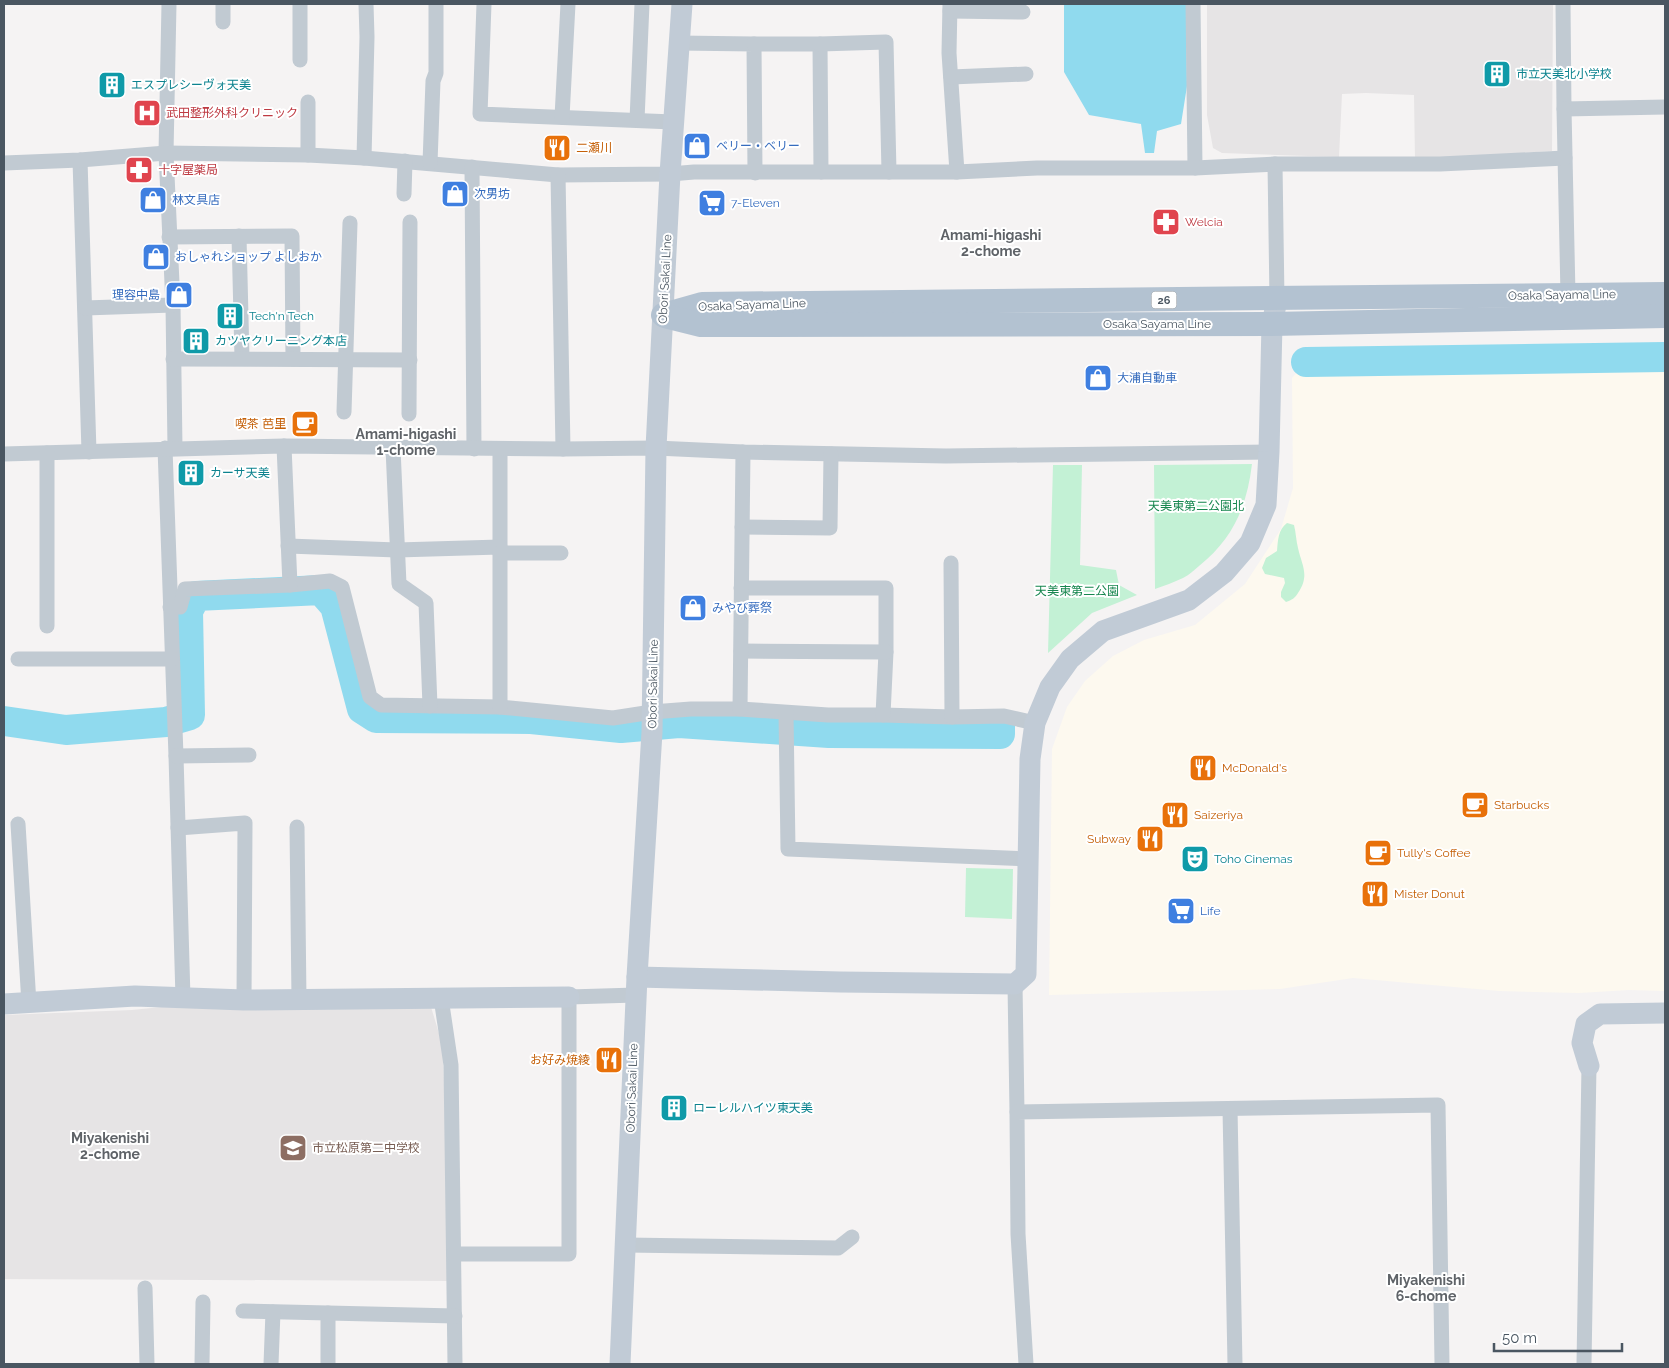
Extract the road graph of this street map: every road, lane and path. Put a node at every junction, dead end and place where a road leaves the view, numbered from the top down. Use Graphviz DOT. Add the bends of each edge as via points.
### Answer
graph roads {
  1 [pos="169,4"];
  2 [pos="223,4"];
  3 [pos="300,4"];
  4 [pos="366,4"];
  5 [pos="436,4"];
  6 [pos="484,4"];
  7 [pos="568,4"];
  8 [pos="642,4"];
  9 [pos="682,4"];
  10 [pos="1193,4"];
  11 [pos="1563,4"];
  12 [pos="950,7"];
  13 [pos="1023,12"];
  14 [pos="223,22"];
  15 [pos="678,43"];
  16 [pos="754,44"];
  17 [pos="820,44"];
  18 [pos="300,60"];
  19 [pos="1026,74"];
  20 [pos="951,77"];
  21 [pos="308,102"];
  22 [pos="1665,108"];
  23 [pos="1564,109"];
  24 [pos="562,117"];
  25 [pos="638,120"];
  26 [pos="673,122"];
  27 [pos="166,153"];
  28 [pos="308,155"];
  29 [pos="364,158"];
  30 [pos="1565,158"];
  31 [pos="80,160"];
  32 [pos="405,160"];
  33 [pos="4,163"];
  34 [pos="430,163"];
  35 [pos="1275,164"];
  36 [pos="472,167"];
  37 [pos="1195,168"];
  38 [pos="821,172"];
  39 [pos="888,172"];
  40 [pos="957,172"];
  41 [pos="755,173"];
  42 [pos="558,174"];
  43 [pos="670,174"];
  44 [pos="404,194"];
  45 [pos="410,222"];
  46 [pos="350,223"];
  47 [pos="239,236"];
  48 [pos="169,237"];
  49 [pos="1665,294"];
  50 [pos="1568,295"];
  51 [pos="1277,300"];
  52 [pos="173,305"];
  53 [pos="85,308"];
  54 [pos="664,315"];
  55 [pos="1665,316"];
  56 [pos="1272,324"];
  57 [pos="242,358"];
  58 [pos="173,359"];
  59 [pos="293,359"];
  60 [pos="345,360"];
  61 [pos="410,360"];
  62 [pos="344,412"];
  63 [pos="409,414"];
  64 [pos="284,446"];
  65 [pos="170,448"];
  66 [pos="393,448"];
  67 [pos="474,448"];
  68 [pos="656,448"];
  69 [pos="500,449"];
  70 [pos="563,450"];
  71 [pos="89,452"];
  72 [pos="742,452"];
  73 [pos="1269,452"];
  74 [pos="47,453"];
  75 [pos="4,454"];
  76 [pos="831,454"];
  77 [pos="742,527"];
  78 [pos="288,546"];
  79 [pos="397,550"];
  80 [pos="500,550"];
  81 [pos="562,553"];
  82 [pos="951,564"];
  83 [pos="290,585"];
  84 [pos="741,588"];
  85 [pos="170,607"];
  86 [pos="47,626"];
  87 [pos="740,651"];
  88 [pos="886,652"];
  89 [pos="18,659"];
  90 [pos="172,659"];
  91 [pos="430,706"];
  92 [pos="500,707"];
  93 [pos="740,710"];
  94 [pos="786,713"];
  95 [pos="883,715"];
  96 [pos="952,717"];
  97 [pos="652,721"];
  98 [pos="1035,723"];
  99 [pos="248,755"];
  100 [pos="176,756"];
  101 [pos="18,824"];
  102 [pos="297,827"];
  103 [pos="178,828"];
  104 [pos="1029,859"];
  105 [pos="1015,984"];
  106 [pos="637,986"];
  107 [pos="569,997"];
  108 [pos="183,998"];
  109 [pos="441,998"];
  110 [pos="244,1000"];
  111 [pos="299,1000"];
  112 [pos="4,1004"];
  113 [pos="29,1004"];
  114 [pos="1665,1013"];
  115 [pos="1589,1066"];
  116 [pos="1230,1109"];
  117 [pos="1016,1112"];
  118 [pos="852,1237"];
  119 [pos="626,1245"];
  120 [pos="454,1254"];
  121 [pos="145,1288"];
  122 [pos="203,1302"];
  123 [pos="243,1311"];
  124 [pos="273,1312"];
  125 [pos="328,1314"];
  126 [pos="455,1316"];
  127 [pos="147,1364"];
  128 [pos="202,1364"];
  129 [pos="272,1364"];
  130 [pos="328,1364"];
  131 [pos="455,1364"];
  132 [pos="620,1364"];
  133 [pos="1026,1364"];
  134 [pos="1235,1364"];
  135 [pos="1442,1364"];
  136 [pos="1584,1364"];
  1 -- 27 [label="street"];
  2 -- 14 [label="street"];
  3 -- 18 [label="street"];
  4 -- 29 [label="street"];
  5 -- 34 [label="street" via="436,73"];
  6 -- 24 [label="street" via="480,114"];
  7 -- 24 [label="street"];
  8 -- 25 [label="street"];
  9 -- 15 [label="street, Obori Sakai Line"];
  10 -- 37 [label="street"];
  11 -- 23 [label="street"];
  12 -- 13 [label="street"];
  12 -- 20 [label="street"];
  15 -- 16 [label="street"];
  15 -- 26 [label="street, Obori Sakai Line"];
  16 -- 17 [label="street"];
  16 -- 41 [label="street"];
  17 -- 38 [label="street"];
  17 -- 39 [label="street" via="886,42"];
  19 -- 20 [label="street"];
  20 -- 40 [label="street"];
  21 -- 28 [label="street"];
  22 -- 23 [label="street"];
  23 -- 30 [label="street"];
  24 -- 25 [label="street"];
  25 -- 26 [label="street"];
  26 -- 43 [label="street, Obori Sakai Line"];
  27 -- 28 [label="street"];
  27 -- 31 [label="street"];
  27 -- 48 [label="street"];
  28 -- 29 [label="street"];
  29 -- 32 [label="street"];
  30 -- 35 [label="street" via="1440,164"];
  30 -- 50 [label="street"];
  31 -- 33 [label="street"];
  31 -- 53 [label="street"];
  32 -- 34 [label="street"];
  32 -- 44 [label="street"];
  34 -- 36 [label="street"];
  35 -- 37 [label="street"];
  35 -- 51 [label="street"];
  36 -- 42 [label="street"];
  36 -- 67 [label="street"];
  37 -- 40 [label="street" via="1037,168"];
  38 -- 39 [label="street"];
  38 -- 41 [label="street"];
  39 -- 40 [label="street"];
  41 -- 43 [label="street"];
  42 -- 43 [label="street"];
  42 -- 70 [label="street"];
  43 -- 54 [label="street, Obori Sakai Line"];
  45 -- 61 [label="street"];
  46 -- 60 [label="street"];
  47 -- 48 [label="street"];
  47 -- 57 [label="street"];
  47 -- 59 [label="street" via="292,236"];
  48 -- 52 [label="street"];
  49 -- 50 [label="main road, Osaka Sayama Line / 26"];
  50 -- 51 [label="main road, Osaka Sayama Line / 26"];
  51 -- 54 [label="main road, Osaka Sayama Line / 26" via="702,304"];
  51 -- 56 [label="street"];
  52 -- 53 [label="street"];
  52 -- 58 [label="street"];
  53 -- 71 [label="street"];
  54 -- 56 [label="main road, Osaka Sayama Line / 26" via="701,325"];
  54 -- 68 [label="street, Obori Sakai Line"];
  55 -- 56 [label="main road, Osaka Sayama Line / 26"];
  56 -- 73 [label="street"];
  57 -- 58 [label="street"];
  57 -- 59 [label="street"];
  58 -- 65 [label="street"];
  59 -- 60 [label="street"];
  60 -- 61 [label="street"];
  60 -- 62 [label="street"];
  61 -- 63 [label="street"];
  64 -- 65 [label="street"];
  64 -- 66 [label="street"];
  64 -- 78 [label="street"];
  65 -- 71 [label="street"];
  65 -- 85 [label="street"];
  66 -- 67 [label="street"];
  66 -- 79 [label="street"];
  67 -- 69 [label="street"];
  68 -- 70 [label="street"];
  68 -- 72 [label="street"];
  68 -- 97 [label="street, Obori Sakai Line"];
  69 -- 70 [label="street"];
  69 -- 80 [label="street"];
  71 -- 74 [label="street"];
  72 -- 76 [label="street"];
  72 -- 77 [label="street"];
  73 -- 76 [label="street" via="955,456"];
  73 -- 98 [label="street" via="1266,505 1250,543 1224,573 1189,600 1103,631 1070,659 1050,687"];
  74 -- 75 [label="street"];
  74 -- 86 [label="street"];
  76 -- 77 [label="street" via="830,528"];
  77 -- 84 [label="street"];
  78 -- 79 [label="street"];
  78 -- 83 [label="street"];
  79 -- 80 [label="street"];
  79 -- 91 [label="street" via="398,584 426,603"];
  80 -- 81 [label="street"];
  80 -- 92 [label="street"];
  82 -- 96 [label="street"];
  83 -- 85 [label="street" via="185,589 180,607"];
  83 -- 91 [label="street" via="330,581 342,587 370,697 381,705"];
  84 -- 87 [label="street"];
  84 -- 88 [label="street" via="886,588"];
  85 -- 90 [label="street"];
  87 -- 88 [label="street"];
  87 -- 93 [label="street"];
  88 -- 95 [label="street"];
  89 -- 90 [label="street"];
  90 -- 100 [label="street"];
  91 -- 92 [label="street"];
  92 -- 97 [label="street"];
  93 -- 94 [label="street"];
  93 -- 97 [label="street" via="691,709"];
  94 -- 95 [label="street"];
  94 -- 104 [label="street" via="788,849"];
  95 -- 96 [label="street"];
  96 -- 98 [label="street" via="1004,716"];
  97 -- 106 [label="street, Obori Sakai Line"];
  98 -- 104 [label="street" via="1030,759"];
  99 -- 100 [label="street"];
  100 -- 103 [label="street"];
  101 -- 113 [label="street"];
  102 -- 111 [label="street"];
  103 -- 108 [label="street"];
  103 -- 110 [label="street" via="245,823"];
  104 -- 105 [label="street" via="1026,974"];
  105 -- 106 [label="street" via="840,982"];
  105 -- 117 [label="street"];
  106 -- 107 [label="street"];
  106 -- 119 [label="street, Obori Sakai Line"];
  107 -- 109 [label="street"];
  107 -- 120 [label="street" via="569,1254"];
  108 -- 110 [label="street"];
  108 -- 113 [label="street" via="135,996"];
  109 -- 111 [label="street"];
  109 -- 120 [label="street" via="451,1065"];
  110 -- 111 [label="street"];
  112 -- 113 [label="street"];
  114 -- 115 [label="street" via="1600,1014 1586,1024 1582,1043"];
  115 -- 136 [label="street"];
  116 -- 117 [label="street"];
  116 -- 134 [label="street"];
  116 -- 135 [label="street" via="1438,1105"];
  117 -- 133 [label="street" via="1018,1234"];
  118 -- 119 [label="street" via="838,1248"];
  119 -- 132 [label="street, Obori Sakai Line"];
  120 -- 126 [label="street"];
  121 -- 127 [label="street"];
  122 -- 128 [label="street"];
  123 -- 124 [label="street"];
  124 -- 125 [label="street"];
  124 -- 129 [label="street"];
  125 -- 126 [label="street"];
  125 -- 130 [label="street"];
  126 -- 131 [label="street"];
}
